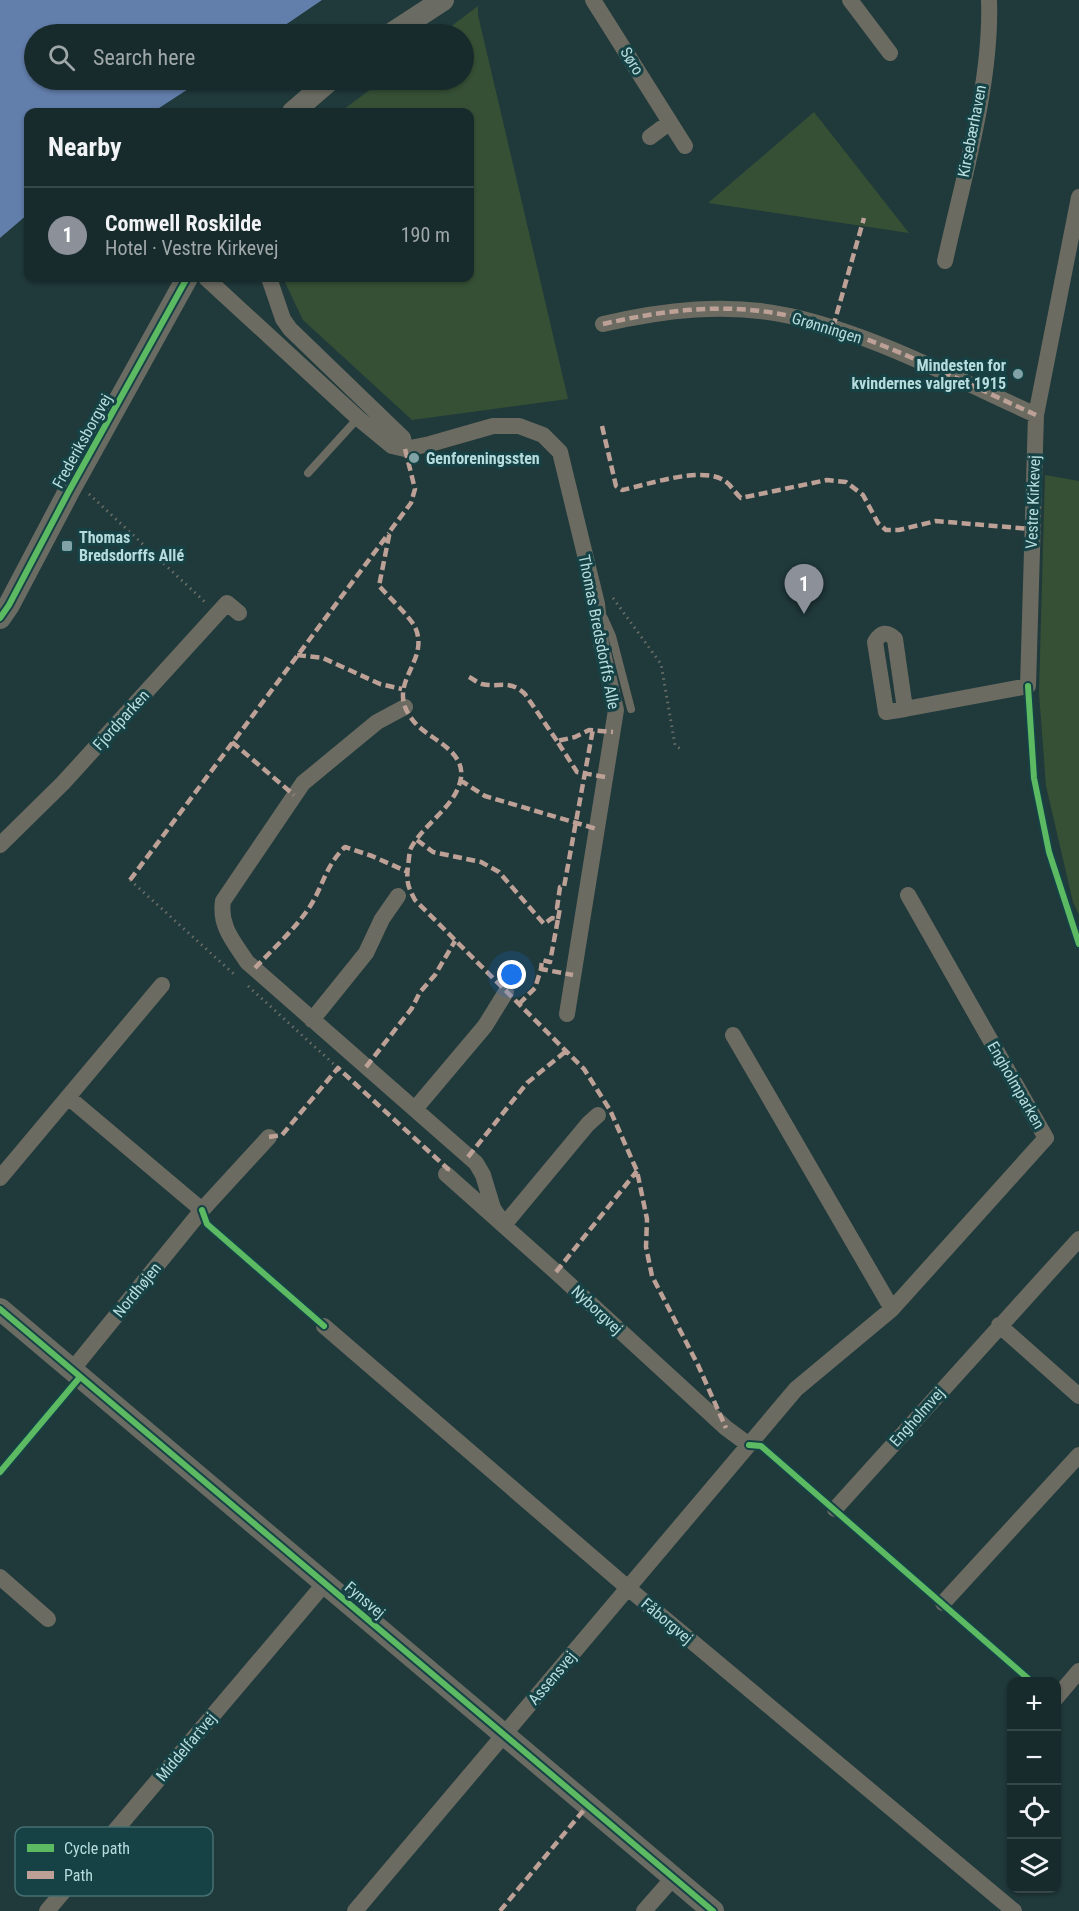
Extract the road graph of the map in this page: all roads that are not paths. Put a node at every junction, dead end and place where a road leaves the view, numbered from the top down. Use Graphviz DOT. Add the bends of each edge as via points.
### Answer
graph roads {
  1 [pos="443,0"];
  2 [pos="593,0"];
  3 [pos="850,0"];
  4 [pos="989,0"];
  5 [pos="406,24"];
  6 [pos="890,53"];
  7 [pos="318,90"];
  8 [pos="298,108"];
  9 [pos="670,122"];
  10 [pos="650,136"];
  11 [pos="685,146"];
  12 [pos="1079,197"];
  13 [pos="945,261"];
  14 [pos="185,282"];
  15 [pos="211,282"];
  16 [pos="270,282"];
  17 [pos="603,324"];
  18 [pos="293,345"];
  19 [pos="364,411"];
  20 [pos="1036,415"];
  21 [pos="308,473"];
  22 [pos="597,604"];
  23 [pos="239,613"];
  24 [pos="0,618"];
  25 [pos="405,707"];
  26 [pos="631,709"];
  27 [pos="905,709"];
  28 [pos="0,845"];
  29 [pos="908,895"];
  30 [pos="398,897"];
  31 [pos="162,985"];
  32 [pos="506,992"];
  33 [pos="567,1014"];
  34 [pos="312,1020"];
  35 [pos="733,1035"];
  36 [pos="68,1097"];
  37 [pos="416,1109"];
  38 [pos="598,1115"];
  39 [pos="269,1137"];
  40 [pos="446,1174"];
  41 [pos="0,1178"];
  42 [pos="202,1210"];
  43 [pos="504,1225"];
  44 [pos="1079,1239"];
  45 [pos="0,1309"];
  46 [pos="892,1309"];
  47 [pos="999,1325"];
  48 [pos="324,1326"];
  49 [pos="72,1370"];
  50 [pos="1079,1396"];
  51 [pos="749,1445"];
  52 [pos="1079,1455"];
  53 [pos="835,1509"];
  54 [pos="0,1577"];
  55 [pos="325,1583"];
  56 [pos="628,1588"];
  57 [pos="943,1603"];
  58 [pos="48,1618"];
  59 [pos="1079,1671"];
  60 [pos="1061,1692"];
  61 [pos="504,1735"];
  62 [pos="118,1827"];
  63 [pos="673,1878"];
  64 [pos="60,1896"];
  65 [pos="47,1911"];
  66 [pos="355,1911"];
  67 [pos="644,1911"];
  68 [pos="713,1911"];
  69 [pos="1014,1911"];
  1 -- 5 [label="street"];
  2 -- 9 [label="street, Søro"];
  3 -- 6 [label="street"];
  4 -- 13 [label="street, Kirsebærhaven" via="980,107"];
  7 -- 8 [label="street"];
  9 -- 10 [label="street"];
  9 -- 11 [label="street, Søro"];
  12 -- 20 [label="street, Vestre Kirkevej"];
  14 -- 24 [label="street, Frederiksborgvej"];
  15 -- 18 [label="street, Thomas Bredsdorffs Alle"];
  16 -- 18 [label="street, Thomas Bredsdorffs Alle"];
  17 -- 20 [label="street, Grønningen" via="695,309 788,315 874,342"];
  18 -- 19 [label="street, Thomas Bredsdorffs Alle"];
  19 -- 21 [label="lane"];
  19 -- 22 [label="street, Thomas Bredsdorffs Alle" via="385,442 405,449 493,426 519,426 543,435 560,452"];
  20 -- 27 [label="street, Vestre Kirkevej" via="1028,686"];
  22 -- 26 [label="lane" via="612,636"];
  22 -- 33 [label="street, Thomas Bredsdorffs Alle" via="601,644 616,710"];
  23 -- 28 [label="street, Fjordparken" via="227,603 63,783"];
  25 -- 34 [label="street" via="378,722 303,783 223,901 222,922 248,962"];
  29 -- 46 [label="street, Engholmparken" via="1046,1138"];
  30 -- 34 [label="street" via="366,953"];
  31 -- 36 [label="street"];
  32 -- 37 [label="street" via="485,1026"];
  34 -- 37 [label="street"];
  35 -- 46 [label="street"];
  36 -- 41 [label="street"];
  36 -- 42 [label="street"];
  37 -- 43 [label="street" via="476,1163 493,1208"];
  38 -- 43 [label="street"];
  39 -- 42 [label="street, Nordhøjen"];
  40 -- 43 [label="street, Nyborgvej"];
  42 -- 49 [label="street, Nordhøjen"];
  43 -- 51 [label="street, Nyborgvej"];
  44 -- 47 [label="street, Engholmvej"];
  45 -- 49 [label="street, Fynsvej"];
  46 -- 51 [label="street, Engholmparken" via="796,1389"];
  47 -- 50 [label="street"];
  47 -- 53 [label="street, Engholmvej"];
  48 -- 56 [label="street, Fåborgvej"];
  49 -- 55 [label="street, Fynsvej"];
  51 -- 56 [label="street, Assensvej"];
  52 -- 57 [label="street"];
  54 -- 58 [label="street"];
  55 -- 61 [label="street, Fynsvej"];
  55 -- 62 [label="street, Middelfartvej"];
  56 -- 61 [label="street, Assensvej"];
  56 -- 69 [label="street, Fåborgvej"];
  59 -- 60 [label="street"];
  61 -- 63 [label="street, Fynsvej"];
  61 -- 66 [label="street, Assensvej"];
  63 -- 67 [label="street"];
  63 -- 68 [label="street, Fynsvej"];
  64 -- 65 [label="street, Middelfartvej"];
}
